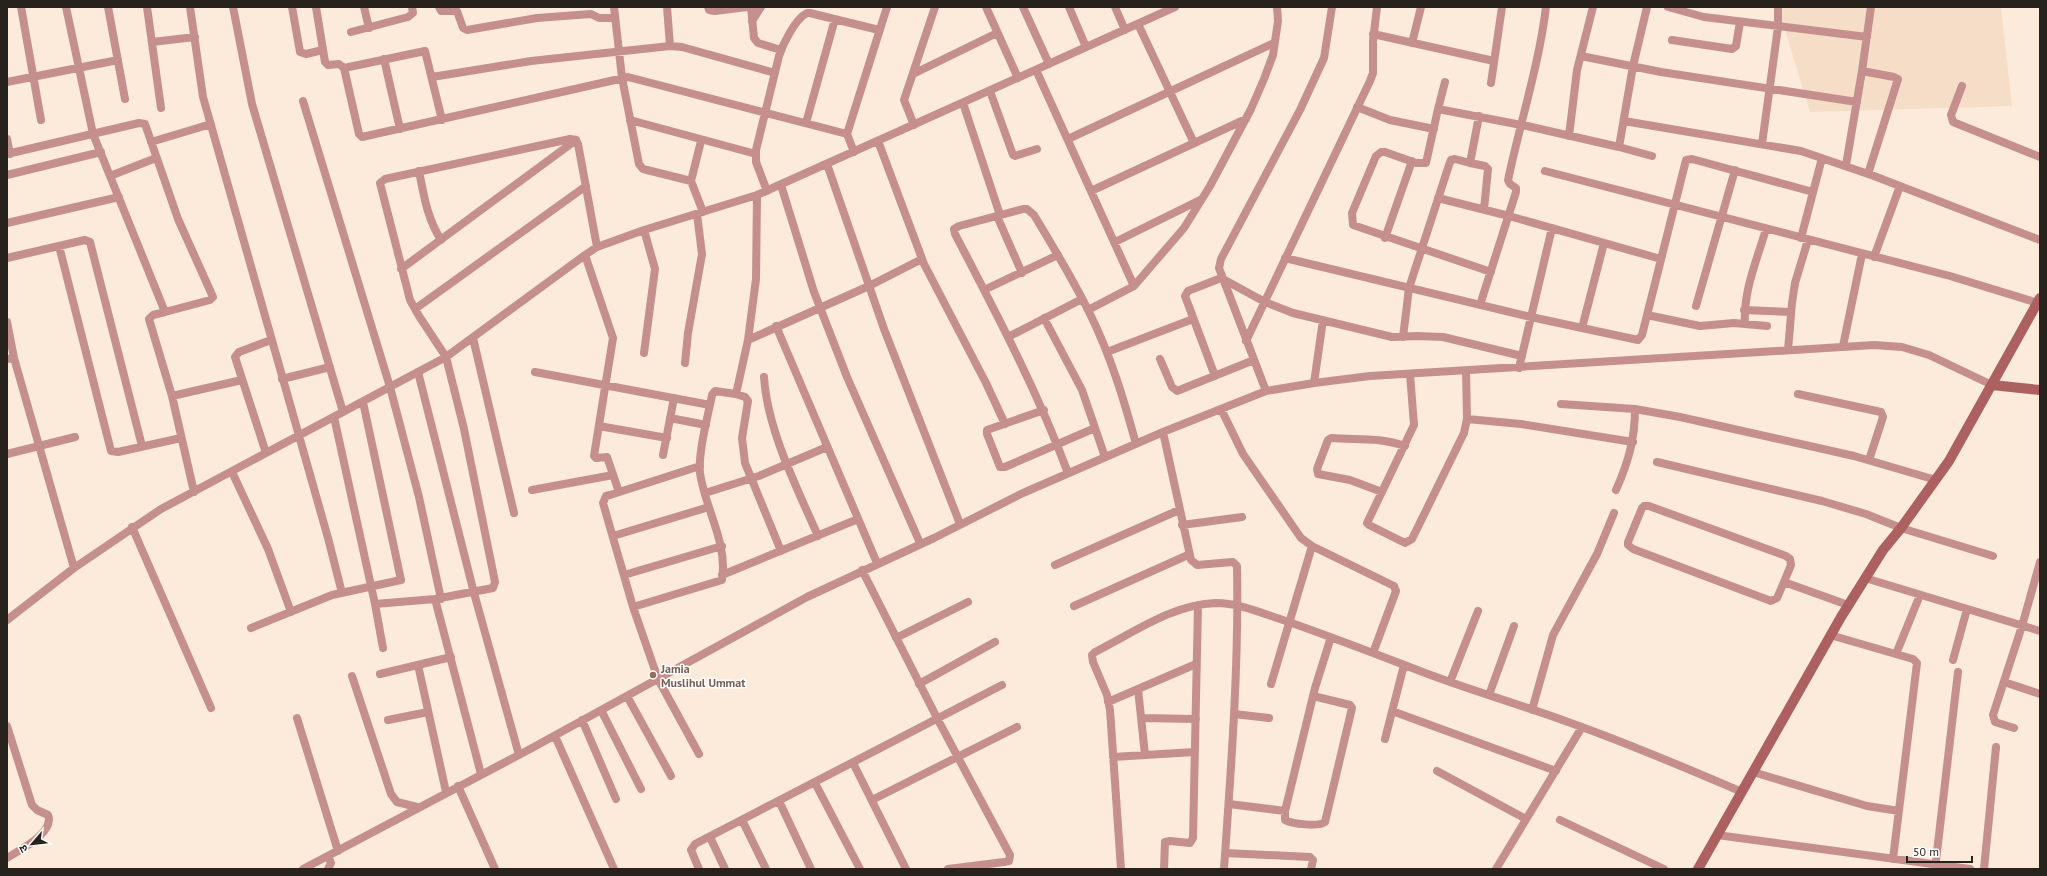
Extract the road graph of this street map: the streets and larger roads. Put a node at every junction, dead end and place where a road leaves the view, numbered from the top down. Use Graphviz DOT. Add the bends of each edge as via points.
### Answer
graph roads {
  1 [pos="21,7"];
  2 [pos="66,7"];
  3 [pos="108,7"];
  4 [pos="147,7"];
  5 [pos="190,7"];
  6 [pos="233,7"];
  7 [pos="292,7"];
  8 [pos="316,7"];
  9 [pos="364,7"];
  10 [pos="412,7"];
  11 [pos="439,7"];
  12 [pos="614,7"];
  13 [pos="667,7"];
  14 [pos="708,7"];
  15 [pos="747,7"];
  16 [pos="751,7"];
  17 [pos="762,7"];
  18 [pos="886,7"];
  19 [pos="935,7"];
  20 [pos="986,7"];
  21 [pos="1023,7"];
  22 [pos="1069,7"];
  23 [pos="1115,7"];
  24 [pos="1175,7"];
  25 [pos="1277,7"];
  26 [pos="1332,7"];
  27 [pos="1376,7"];
  28 [pos="1421,7"];
  29 [pos="1502,7"];
  30 [pos="1546,7"];
  31 [pos="1593,7"];
  32 [pos="1647,7"];
  33 [pos="1668,7"];
  34 [pos="1778,7"];
  35 [pos="1871,7"];
  36 [pos="1163,9"];
  37 [pos="615,18"];
  38 [pos="835,19"];
  39 [pos="752,21"];
  40 [pos="1740,22"];
  41 [pos="1138,24"];
  42 [pos="1778,27"];
  43 [pos="369,28"];
  44 [pos="879,30"];
  45 [pos="1125,30"];
  46 [pos="351,32"];
  47 [pos="997,33"];
  48 [pos="1374,34"];
  49 [pos="195,37"];
  50 [pos="1867,38"];
  51 [pos="1672,40"];
  52 [pos="152,42"];
  53 [pos="1274,43"];
  54 [pos="1412,43"];
  55 [pos="670,46"];
  56 [pos="1086,47"];
  57 [pos="323,50"];
  58 [pos="781,50"];
  59 [pos="618,51"];
  60 [pos="1581,56"];
  61 [pos="384,59"];
  62 [pos="118,60"];
  63 [pos="1494,61"];
  64 [pos="1049,64"];
  65 [pos="1633,66"];
  66 [pos="79,68"];
  67 [pos="344,68"];
  68 [pos="1036,70"];
  69 [pos="1862,71"];
  70 [pos="775,73"];
  71 [pos="913,74"];
  72 [pos="33,77"];
  73 [pos="432,77"];
  74 [pos="622,78"];
  75 [pos="1018,78"];
  76 [pos="7,82"];
  77 [pos="1445,82"];
  78 [pos="1491,83"];
  79 [pos="1962,86"];
  80 [pos="1769,90"];
  81 [pos="990,91"];
  82 [pos="1170,92"];
  83 [pos="125,100"];
  84 [pos="303,101"];
  85 [pos="963,102"];
  86 [pos="1857,102"];
  87 [pos="1357,107"];
  88 [pos="161,108"];
  89 [pos="1438,108"];
  90 [pos="766,112"];
  91 [pos="1479,116"];
  92 [pos="1246,119"];
  93 [pos="41,120"];
  94 [pos="442,120"];
  95 [pos="630,120"];
  96 [pos="1624,121"];
  97 [pos="806,123"];
  98 [pos="211,124"];
  99 [pos="914,125"];
  100 [pos="1520,125"];
  101 [pos="400,129"];
  102 [pos="1434,129"];
  103 [pos="93,134"];
  104 [pos="847,134"];
  105 [pos="1569,136"];
  106 [pos="7,139"];
  107 [pos="1068,139"];
  108 [pos="576,140"];
  109 [pos="701,141"];
  110 [pos="878,141"];
  111 [pos="151,142"];
  112 [pos="1194,143"];
  113 [pos="1762,144"];
  114 [pos="1619,147"];
  115 [pos="1037,149"];
  116 [pos="101,152"];
  117 [pos="854,152"];
  118 [pos="8,154"];
  119 [pos="756,154"];
  120 [pos="1652,156"];
  121 [pos="2040,157"];
  122 [pos="156,158"];
  123 [pos="1822,158"];
  124 [pos="1412,161"];
  125 [pos="1470,163"];
  126 [pos="827,164"];
  127 [pos="1846,166"];
  128 [pos="1735,170"];
  129 [pos="419,171"];
  130 [pos="1545,171"];
  131 [pos="1868,174"];
  132 [pos="7,175"];
  133 [pos="110,176"];
  134 [pos="691,181"];
  135 [pos="781,185"];
  136 [pos="586,186"];
  137 [pos="1900,186"];
  138 [pos="767,191"];
  139 [pos="1091,191"];
  140 [pos="1813,192"];
  141 [pos="757,195"];
  142 [pos="119,197"];
  143 [pos="1438,198"];
  144 [pos="1201,200"];
  145 [pos="1675,204"];
  146 [pos="1484,209"];
  147 [pos="700,213"];
  148 [pos="998,215"];
  149 [pos="1509,216"];
  150 [pos="1722,217"];
  151 [pos="7,223"];
  152 [pos="1552,228"];
  153 [pos="1766,229"];
  154 [pos="644,230"];
  155 [pos="1386,238"];
  156 [pos="1805,239"];
  157 [pos="441,240"];
  158 [pos="2040,240"];
  159 [pos="1115,242"];
  160 [pos="1604,243"];
  161 [pos="59,246"];
  162 [pos="597,247"];
  163 [pos="1421,250"];
  164 [pos="1862,254"];
  165 [pos="585,255"];
  166 [pos="1058,255"];
  167 [pos="1874,257"];
  168 [pos="7,258"];
  169 [pos="1285,258"];
  170 [pos="922,259"];
  171 [pos="1661,259"];
  172 [pos="401,269"];
  173 [pos="1491,272"];
  174 [pos="1022,273"];
  175 [pos="1221,278"];
  176 [pos="869,286"];
  177 [pos="1134,286"];
  178 [pos="1409,288"];
  179 [pos="984,290"];
  180 [pos="1082,299"];
  181 [pos="2039,301"];
  182 [pos="1265,302"];
  183 [pos="1480,305"];
  184 [pos="820,306"];
  185 [pos="1696,306"];
  186 [pos="414,309"];
  187 [pos="1088,310"];
  188 [pos="1744,310"];
  189 [pos="165,312"];
  190 [pos="1791,312"];
  191 [pos="1647,315"];
  192 [pos="1044,318"];
  193 [pos="1531,318"];
  194 [pos="1193,319"];
  195 [pos="1323,320"];
  196 [pos="7,322"];
  197 [pos="1745,324"];
  198 [pos="776,326"];
  199 [pos="1767,326"];
  200 [pos="1582,328"];
  201 [pos="1008,337"];
  202 [pos="1403,337"];
  203 [pos="473,338"];
  204 [pos="271,340"];
  205 [pos="748,340"];
  206 [pos="1246,341"];
  207 [pos="1843,346"];
  208 [pos="1788,350"];
  209 [pos="1107,352"];
  210 [pos="644,353"];
  211 [pos="1522,356"];
  212 [pos="446,357"];
  213 [pos="11,358"];
  214 [pos="1160,359"];
  215 [pos="1254,360"];
  216 [pos="685,363"];
  217 [pos="330,367"];
  218 [pos="1519,368"];
  219 [pos="1466,371"];
  220 [pos="418,372"];
  221 [pos="535,372"];
  222 [pos="1410,374"];
  223 [pos="764,376"];
  224 [pos="1215,376"];
  225 [pos="282,379"];
  226 [pos="242,380"];
  227 [pos="1314,383"];
  228 [pos="1992,385"];
  229 [pos="606,386"];
  230 [pos="390,387"];
  231 [pos="2040,390"];
  232 [pos="1266,391"];
  233 [pos="736,394"];
  234 [pos="1798,394"];
  235 [pos="172,396"];
  236 [pos="674,398"];
  237 [pos="363,402"];
  238 [pos="1561,404"];
  239 [pos="710,405"];
  240 [pos="1221,409"];
  241 [pos="1635,409"];
  242 [pos="1044,410"];
  243 [pos="343,412"];
  244 [pos="334,417"];
  245 [pos="670,418"];
  246 [pos="1467,419"];
  247 [pos="1005,424"];
  248 [pos="706,425"];
  249 [pos="599,426"];
  250 [pos="1095,428"];
  251 [pos="1163,432"];
  252 [pos="298,436"];
  253 [pos="74,437"];
  254 [pos="181,438"];
  255 [pos="667,438"];
  256 [pos="1633,442"];
  257 [pos="1136,444"];
  258 [pos="1057,445"];
  259 [pos="142,446"];
  260 [pos="1405,446"];
  261 [pos="40,447"];
  262 [pos="827,447"];
  263 [pos="266,453"];
  264 [pos="7,454"];
  265 [pos="663,455"];
  266 [pos="1105,457"];
  267 [pos="1869,460"];
  268 [pos="1657,462"];
  269 [pos="787,464"];
  270 [pos="700,466"];
  271 [pos="232,472"];
  272 [pos="1068,473"];
  273 [pos="613,475"];
  274 [pos="750,479"];
  275 [pos="1936,480"];
  276 [pos="532,490"];
  277 [pos="1616,490"];
  278 [pos="194,492"];
  279 [pos="619,492"];
  280 [pos="1382,492"];
  281 [pos="705,493"];
  282 [pos="709,507"];
  283 [pos="1179,510"];
  284 [pos="514,513"];
  285 [pos="1614,513"];
  286 [pos="1242,517"];
  287 [pos="858,519"];
  288 [pos="960,524"];
  289 [pos="1182,525"];
  290 [pos="132,527"];
  291 [pos="1901,528"];
  292 [pos="613,536"];
  293 [pos="818,536"];
  294 [pos="920,543"];
  295 [pos="722,546"];
  296 [pos="1312,546"];
  297 [pos="781,551"];
  298 [pos="1188,555"];
  299 [pos="1993,556"];
  300 [pos="2040,562"];
  301 [pos="877,563"];
  302 [pos="1055,565"];
  303 [pos="74,568"];
  304 [pos="862,570"];
  305 [pos="624,575"];
  306 [pos="722,575"];
  307 [pos="1865,578"];
  308 [pos="1784,582"];
  309 [pos="370,588"];
  310 [pos="342,593"];
  311 [pos="474,593"];
  312 [pos="1920,595"];
  313 [pos="438,599"];
  314 [pos="968,602"];
  315 [pos="375,604"];
  316 [pos="1198,605"];
  317 [pos="1848,605"];
  318 [pos="1074,606"];
  319 [pos="1238,606"];
  320 [pos="633,607"];
  321 [pos="1967,609"];
  322 [pos="1478,611"];
  323 [pos="291,612"];
  324 [pos="7,620"];
  325 [pos="1288,622"];
  326 [pos="1514,626"];
  327 [pos="2022,626"];
  328 [pos="251,628"];
  329 [pos="2040,631"];
  330 [pos="1830,635"];
  331 [pos="1331,637"];
  332 [pos="896,638"];
  333 [pos="995,642"];
  334 [pos="383,648"];
  335 [pos="1373,653"];
  336 [pos="1896,654"];
  337 [pos="451,657"];
  338 [pos="1953,660"];
  339 [pos="1196,664"];
  340 [pos="418,665"];
  341 [pos="1404,665"];
  342 [pos="1958,672"];
  343 [pos="380,674"];
  344 [pos="352,676"];
  345 [pos="658,679"];
  346 [pos="1450,682"];
  347 [pos="2004,682"];
  348 [pos="919,684"];
  349 [pos="1271,684"];
  350 [pos="1002,685"];
  351 [pos="1138,689"];
  352 [pos="2040,694"];
  353 [pos="1489,695"];
  354 [pos="627,696"];
  355 [pos="1313,696"];
  356 [pos="1108,702"];
  357 [pos="211,708"];
  358 [pos="601,710"];
  359 [pos="1532,710"];
  360 [pos="1392,711"];
  361 [pos="428,712"];
  362 [pos="1234,714"];
  363 [pos="297,718"];
  364 [pos="937,718"];
  365 [pos="1141,718"];
  366 [pos="1269,718"];
  367 [pos="1196,719"];
  368 [pos="388,720"];
  369 [pos="582,720"];
  370 [pos="7,726"];
  371 [pos="1017,727"];
  372 [pos="1582,727"];
  373 [pos="2014,728"];
  374 [pos="554,736"];
  375 [pos="1385,739"];
  376 [pos="1996,747"];
  377 [pos="1194,752"];
  378 [pos="699,754"];
  379 [pos="519,755"];
  380 [pos="1145,755"];
  381 [pos="958,757"];
  382 [pos="1113,757"];
  383 [pos="853,763"];
  384 [pos="1437,770"];
  385 [pos="1556,771"];
  386 [pos="1753,772"];
  387 [pos="481,774"];
  388 [pos="672,776"];
  389 [pos="815,783"];
  390 [pos="458,786"];
  391 [pos="641,789"];
  392 [pos="446,792"];
  393 [pos="1742,792"];
  394 [pos="616,799"];
  395 [pos="872,800"];
  396 [pos="778,802"];
  397 [pos="1229,804"];
  398 [pos="417,807"];
  399 [pos="1285,811"];
  400 [pos="1899,811"];
  401 [pos="1526,819"];
  402 [pos="742,820"];
  403 [pos="1560,820"];
  404 [pos="1717,835"];
  405 [pos="710,837"];
  406 [pos="338,851"];
  407 [pos="1225,853"];
  408 [pos="328,856"];
  409 [pos="7,858"];
  410 [pos="1893,859"];
  411 [pos="984,867"];
  412 [pos="1936,867"];
  413 [pos="303,869"];
  414 [pos="328,869"];
  415 [pos="495,869"];
  416 [pos="614,869"];
  417 [pos="699,869"];
  418 [pos="725,869"];
  419 [pos="766,869"];
  420 [pos="811,869"];
  421 [pos="860,869"];
  422 [pos="906,869"];
  423 [pos="948,869"];
  424 [pos="1121,869"];
  425 [pos="1164,869"];
  426 [pos="1224,869"];
  427 [pos="1311,869"];
  428 [pos="1496,869"];
  429 [pos="1664,869"];
  430 [pos="1698,869"];
  431 [pos="1970,869"];
  432 [pos="1984,869"];
  1 -- 72 [label="street"];
  2 -- 66 [label="street"];
  3 -- 62 [label="street"];
  4 -- 52 [label="street"];
  5 -- 49 [label="street"];
  6 -- 217 [label="street" via="252,104"];
  7 -- 57 [label="street" via="300,52 306,54"];
  8 -- 57 [label="street"];
  9 -- 43 [label="street"];
  10 -- 43 [label="street" via="412,16"];
  11 -- 37 [label="street" via="441,11 457,11 463,28 467,30 537,18 591,14 599,18"];
  12 -- 37 [label="street"];
  13 -- 55 [label="street"];
  14 -- 15 [label="street" via="709,10 715,11"];
  16 -- 39 [label="street"];
  17 -- 39 [label="street"];
  18 -- 44 [label="street"];
  19 -- 71 [label="street"];
  20 -- 47 [label="street"];
  21 -- 64 [label="street"];
  22 -- 56 [label="street"];
  23 -- 45 [label="street"];
  24 -- 36 [label="street"];
  25 -- 53 [label="street"];
  26 -- 175 [label="street" via="1324,58 1300,110 1221,259 1218,268"];
  27 -- 48 [label="street"];
  28 -- 54 [label="street"];
  29 -- 63 [label="street"];
  30 -- 100 [label="street" via="1542,40"];
  31 -- 60 [label="street"];
  32 -- 65 [label="street"];
  33 -- 40 [label="street" via="1704,17"];
  34 -- 42 [label="street"];
  35 -- 50 [label="street"];
  36 -- 41 [label="street"];
  37 -- 59 [label="street"];
  38 -- 44 [label="street"];
  38 -- 58 [label="street" via="804,14"];
  38 -- 97 [label="street"];
  39 -- 58 [label="street" via="756,41"];
  40 -- 42 [label="street"];
  40 -- 51 [label="street" via="1736,46 1732,50"];
  41 -- 45 [label="street"];
  41 -- 82 [label="street"];
  42 -- 50 [label="street"];
  42 -- 80 [label="street"];
  43 -- 46 [label="street"];
  44 -- 104 [label="street"];
  45 -- 56 [label="street"];
  47 -- 71 [label="street"];
  47 -- 75 [label="street"];
  48 -- 54 [label="street"];
  48 -- 87 [label="street" via="1373,73"];
  49 -- 52 [label="street"];
  49 -- 98 [label="street" via="203,97"];
  50 -- 69 [label="street"];
  52 -- 88 [label="street"];
  53 -- 82 [label="street"];
  53 -- 92 [label="street" via="1264,79"];
  54 -- 63 [label="street"];
  55 -- 59 [label="street"];
  55 -- 70 [label="street"];
  56 -- 64 [label="street"];
  57 -- 67 [label="street" via="326,64 338,64"];
  58 -- 70 [label="street"];
  59 -- 73 [label="street" via="531,60"];
  59 -- 74 [label="street"];
  60 -- 65 [label="street"];
  60 -- 105 [label="street"];
  61 -- 67 [label="street"];
  61 -- 73 [label="street" via="425,51"];
  61 -- 101 [label="street"];
  62 -- 66 [label="street"];
  62 -- 83 [label="street"];
  63 -- 78 [label="street"];
  64 -- 68 [label="street"];
  65 -- 80 [label="street"];
  65 -- 96 [label="street"];
  66 -- 72 [label="street"];
  66 -- 103 [label="street"];
  67 -- 101 [label="street" via="360,136"];
  68 -- 75 [label="street"];
  68 -- 107 [label="street"];
  69 -- 86 [label="street"];
  69 -- 131 [label="street" via="1898,80"];
  70 -- 90 [label="street"];
  71 -- 99 [label="street" via="904,100"];
  72 -- 76 [label="street"];
  72 -- 93 [label="street"];
  73 -- 94 [label="street"];
  74 -- 90 [label="street"];
  74 -- 94 [label="street"];
  74 -- 95 [label="street"];
  75 -- 81 [label="street"];
  77 -- 89 [label="street"];
  79 -- 121 [label="street" via="1951,115 1953,122"];
  80 -- 86 [label="street"];
  80 -- 113 [label="street"];
  81 -- 85 [label="street"];
  81 -- 115 [label="street" via="1013,155"];
  82 -- 107 [label="street"];
  82 -- 112 [label="street"];
  84 -- 230 [label="street"];
  85 -- 99 [label="street"];
  85 -- 148 [label="street"];
  86 -- 127 [label="street"];
  87 -- 102 [label="street" via="1390,120"];
  87 -- 169 [label="street"];
  89 -- 91 [label="street"];
  89 -- 102 [label="street"];
  90 -- 97 [label="street"];
  90 -- 119 [label="street"];
  91 -- 100 [label="street"];
  91 -- 125 [label="street"];
  92 -- 112 [label="street"];
  92 -- 144 [label="street"];
  94 -- 101 [label="street"];
  95 -- 109 [label="street"];
  95 -- 134 [label="street" via="637,160 641,168"];
  96 -- 113 [label="street"];
  96 -- 114 [label="street"];
  97 -- 104 [label="street"];
  98 -- 111 [label="street"];
  98 -- 204 [label="street"];
  99 -- 110 [label="street"];
  100 -- 105 [label="street"];
  100 -- 149 [label="street" via="1508,180 1516,190"];
  102 -- 124 [label="street" via="1426,163"];
  103 -- 111 [label="street" via="142,123 145,124"];
  103 -- 116 [label="street"];
  103 -- 118 [label="street"];
  104 -- 117 [label="street"];
  105 -- 114 [label="street"];
  106 -- 118 [label="street"];
  107 -- 139 [label="street"];
  108 -- 129 [label="street" via="570,139"];
  108 -- 136 [label="street"];
  108 -- 157 [label="street"];
  109 -- 119 [label="street"];
  109 -- 134 [label="street"];
  110 -- 117 [label="street"];
  110 -- 170 [label="street"];
  111 -- 122 [label="street"];
  112 -- 139 [label="street"];
  113 -- 123 [label="street" via="1801,151"];
  114 -- 120 [label="street"];
  116 -- 132 [label="street"];
  116 -- 133 [label="street"];
  117 -- 126 [label="street"];
  119 -- 138 [label="street" via="757,166"];
  122 -- 133 [label="street"];
  122 -- 189 [label="street" via="178,219 213,297"];
  123 -- 127 [label="street"];
  123 -- 140 [label="street"];
  124 -- 155 [label="street"];
  124 -- 155 [label="street" via="1385,152 1378,154 1352,213 1352,225 1356,228"];
  125 -- 143 [label="street" via="1451,160"];
  125 -- 146 [label="street" via="1488,169"];
  126 -- 135 [label="street"];
  126 -- 176 [label="street"];
  127 -- 131 [label="street"];
  128 -- 140 [label="street"];
  128 -- 145 [label="street" via="1692,159 1686,160"];
  128 -- 150 [label="street"];
  129 -- 157 [label="street" via="427,211"];
  129 -- 172 [label="street" via="385,179 380,183"];
  130 -- 145 [label="street"];
  131 -- 137 [label="street"];
  133 -- 142 [label="street"];
  134 -- 147 [label="street"];
  135 -- 138 [label="street"];
  135 -- 184 [label="street"];
  136 -- 162 [label="street"];
  136 -- 186 [label="street"];
  137 -- 158 [label="street"];
  137 -- 167 [label="street"];
  138 -- 141 [label="street"];
  139 -- 159 [label="street"];
  140 -- 156 [label="street"];
  141 -- 147 [label="street"];
  141 -- 205 [label="street" via="756,279"];
  142 -- 151 [label="street"];
  142 -- 189 [label="street"];
  143 -- 146 [label="street"];
  143 -- 163 [label="street"];
  144 -- 159 [label="street"];
  144 -- 177 [label="street" via="1184,228"];
  145 -- 150 [label="street"];
  145 -- 171 [label="street"];
  146 -- 149 [label="street"];
  147 -- 154 [label="street"];
  147 -- 216 [label="street" via="702,254"];
  148 -- 166 [label="street" via="1023,209 1031,211"];
  148 -- 174 [label="street"];
  148 -- 179 [label="street" via="954,229"];
  149 -- 152 [label="street"];
  149 -- 173 [label="street"];
  150 -- 153 [label="street"];
  150 -- 185 [label="street"];
  152 -- 160 [label="street"];
  152 -- 193 [label="street"];
  153 -- 156 [label="street"];
  153 -- 188 [label="street"];
  154 -- 162 [label="street"];
  154 -- 210 [label="street" via="655,269"];
  155 -- 163 [label="street"];
  156 -- 164 [label="street"];
  156 -- 190 [label="street"];
  157 -- 172 [label="street"];
  159 -- 177 [label="street"];
  160 -- 171 [label="street"];
  160 -- 200 [label="street"];
  161 -- 168 [label="street"];
  161 -- 259 [label="street" via="85,240 91,244"];
  161 -- 259 [label="street" via="109,448 114,452"];
  162 -- 165 [label="street"];
  163 -- 173 [label="street"];
  163 -- 178 [label="street"];
  164 -- 167 [label="street"];
  164 -- 207 [label="street"];
  165 -- 203 [label="street"];
  165 -- 229 [label="street" via="613,338"];
  166 -- 174 [label="street"];
  166 -- 180 [label="street"];
  167 -- 181 [label="street"];
  169 -- 178 [label="street"];
  169 -- 182 [label="street"];
  170 -- 176 [label="street"];
  170 -- 247 [label="street"];
  171 -- 191 [label="street"];
  172 -- 186 [label="street"];
  173 -- 183 [label="street"];
  174 -- 179 [label="street"];
  175 -- 182 [label="street"];
  175 -- 194 [label="street" via="1188,291 1185,300"];
  175 -- 206 [label="street"];
  176 -- 184 [label="street"];
  176 -- 288 [label="street"];
  177 -- 187 [label="street"];
  178 -- 183 [label="street"];
  178 -- 202 [label="street"];
  179 -- 201 [label="street"];
  180 -- 187 [label="street"];
  180 -- 192 [label="street"];
  181 -- 228 [label="street"];
  182 -- 195 [label="street" via="1293,313"];
  182 -- 206 [label="street"];
  183 -- 193 [label="street"];
  184 -- 198 [label="street"];
  184 -- 294 [label="street" via="873,439"];
  186 -- 212 [label="street"];
  187 -- 209 [label="street"];
  188 -- 190 [label="street"];
  188 -- 197 [label="street"];
  189 -- 235 [label="street" via="153,315 149,319"];
  190 -- 208 [label="street"];
  191 -- 197 [label="street" via="1700,326"];
  191 -- 200 [label="street" via="1642,336 1638,340"];
  192 -- 201 [label="street"];
  192 -- 250 [label="street" via="1082,390"];
  193 -- 200 [label="street"];
  193 -- 211 [label="street"];
  194 -- 209 [label="street"];
  194 -- 224 [label="street"];
  195 -- 202 [label="street" via="1392,337"];
  195 -- 227 [label="street"];
  196 -- 213 [label="street"];
  197 -- 199 [label="street"];
  198 -- 205 [label="street"];
  198 -- 262 [label="street"];
  201 -- 242 [label="street"];
  202 -- 211 [label="street" via="1443,337"];
  203 -- 212 [label="street"];
  203 -- 284 [label="street"];
  204 -- 225 [label="street"];
  204 -- 226 [label="street" via="236,353 235,360"];
  205 -- 233 [label="street"];
  206 -- 215 [label="street"];
  207 -- 208 [label="street"];
  207 -- 228 [label="street" via="1902,347 1929,355"];
  208 -- 218 [label="street"];
  209 -- 257 [label="street" via="1123,396"];
  211 -- 218 [label="street"];
  212 -- 220 [label="street"];
  212 -- 311 [label="street" via="464,429 495,582 493,588"];
  213 -- 261 [label="street"];
  214 -- 224 [label="street" via="1172,387 1177,391"];
  215 -- 224 [label="street"];
  215 -- 232 [label="street"];
  217 -- 225 [label="street"];
  217 -- 243 [label="street"];
  218 -- 219 [label="street"];
  219 -- 222 [label="street"];
  219 -- 246 [label="street"];
  220 -- 230 [label="street"];
  220 -- 311 [label="street"];
  221 -- 229 [label="street"];
  222 -- 227 [label="street"];
  222 -- 260 [label="street" via="1414,425"];
  223 -- 269 [label="street" via="769,408"];
  225 -- 252 [label="street"];
  226 -- 235 [label="street"];
  226 -- 263 [label="street"];
  227 -- 232 [label="street"];
  228 -- 231 [label="street"];
  228 -- 275 [label="street"];
  229 -- 236 [label="street"];
  229 -- 249 [label="street"];
  230 -- 237 [label="street"];
  230 -- 313 [label="street" via="419,497"];
  232 -- 240 [label="street"];
  233 -- 239 [label="street" via="715,391"];
  233 -- 274 [label="street" via="748,401 742,450"];
  234 -- 267 [label="street" via="1881,412 1883,417"];
  235 -- 254 [label="street"];
  236 -- 239 [label="street"];
  236 -- 245 [label="street"];
  237 -- 243 [label="street"];
  237 -- 309 [label="street" via="402,578 400,582"];
  238 -- 241 [label="street"];
  239 -- 248 [label="street"];
  240 -- 251 [label="street"];
  240 -- 296 [label="street" via="1252,469 1293,529"];
  241 -- 256 [label="street"];
  241 -- 267 [label="street"];
  242 -- 247 [label="street"];
  242 -- 258 [label="street"];
  243 -- 244 [label="street"];
  244 -- 252 [label="street"];
  244 -- 309 [label="street"];
  245 -- 248 [label="street"];
  245 -- 255 [label="street"];
  246 -- 256 [label="street" via="1522,424"];
  246 -- 280 [label="street" via="1464,433 1432,501 1409,542 1402,542 1367,522"];
  247 -- 258 [label="street" via="987,431 1002,468"];
  248 -- 270 [label="street"];
  249 -- 255 [label="street"];
  249 -- 273 [label="street" via="594,456 607,457"];
  250 -- 258 [label="street"];
  250 -- 266 [label="street"];
  251 -- 257 [label="street"];
  251 -- 283 [label="street"];
  252 -- 263 [label="street"];
  252 -- 310 [label="street"];
  253 -- 261 [label="street"];
  254 -- 259 [label="street"];
  254 -- 278 [label="street"];
  255 -- 265 [label="street"];
  256 -- 277 [label="street" via="1628,463"];
  257 -- 266 [label="street"];
  258 -- 272 [label="street"];
  260 -- 280 [label="street"];
  260 -- 280 [label="street" via="1391,441 1366,438 1328,440 1317,469 1318,474 1350,480"];
  261 -- 264 [label="street"];
  261 -- 303 [label="street"];
  262 -- 269 [label="street"];
  262 -- 287 [label="street"];
  263 -- 271 [label="street"];
  266 -- 272 [label="street"];
  267 -- 275 [label="street"];
  268 -- 291 [label="street" via="1822,500"];
  269 -- 274 [label="street"];
  269 -- 293 [label="street"];
  270 -- 279 [label="street"];
  270 -- 281 [label="street"];
  271 -- 278 [label="street"];
  271 -- 323 [label="street" via="268,549"];
  272 -- 288 [label="street"];
  273 -- 276 [label="street"];
  273 -- 279 [label="street"];
  274 -- 281 [label="street"];
  274 -- 297 [label="street"];
  275 -- 291 [label="street"];
  278 -- 290 [label="street"];
  279 -- 292 [label="street" via="604,499"];
  281 -- 282 [label="street"];
  282 -- 292 [label="street"];
  282 -- 295 [label="street"];
  283 -- 289 [label="street"];
  283 -- 302 [label="street"];
  285 -- 359 [label="street" via="1597,554 1553,635"];
  286 -- 289 [label="street"];
  287 -- 293 [label="street"];
  287 -- 301 [label="street"];
  288 -- 294 [label="street"];
  289 -- 298 [label="street"];
  290 -- 303 [label="street"];
  290 -- 357 [label="street"];
  291 -- 299 [label="street"];
  291 -- 307 [label="street"];
  292 -- 305 [label="street"];
  293 -- 297 [label="street"];
  294 -- 301 [label="street"];
  295 -- 305 [label="street"];
  295 -- 306 [label="street"];
  296 -- 325 [label="street"];
  296 -- 335 [label="street" via="1396,588"];
  297 -- 306 [label="street"];
  298 -- 318 [label="street"];
  298 -- 319 [label="street" via="1197,565 1233,562 1237,564"];
  300 -- 327 [label="street"];
  301 -- 304 [label="street"];
  303 -- 324 [label="street"];
  304 -- 332 [label="street"];
  304 -- 345 [label="street" via="807,597"];
  305 -- 320 [label="street"];
  306 -- 320 [label="street" via="719,582"];
  307 -- 312 [label="street"];
  307 -- 317 [label="street"];
  308 -- 308 [label="street" via="1791,565 1790,559 1786,556 1649,506 1642,508 1628,542 1633,549 1771,601 1777,598"];
  308 -- 317 [label="street"];
  309 -- 310 [label="street"];
  309 -- 315 [label="street"];
  310 -- 323 [label="street"];
  311 -- 313 [label="street"];
  311 -- 379 [label="street"];
  312 -- 321 [label="street"];
  312 -- 336 [label="street"];
  313 -- 315 [label="street"];
  313 -- 337 [label="street"];
  314 -- 332 [label="street"];
  315 -- 334 [label="street"];
  316 -- 319 [label="street" via="1218,603"];
  316 -- 339 [label="street"];
  316 -- 356 [label="street" via="1172,613 1092,655"];
  317 -- 330 [label="street"];
  319 -- 325 [label="street"];
  319 -- 362 [label="street"];
  320 -- 345 [label="street"];
  321 -- 327 [label="street"];
  321 -- 338 [label="street"];
  322 -- 346 [label="street"];
  323 -- 328 [label="street"];
  325 -- 331 [label="street"];
  325 -- 349 [label="street"];
  326 -- 353 [label="street"];
  327 -- 329 [label="street"];
  327 -- 347 [label="street"];
  330 -- 336 [label="street"];
  330 -- 386 [label="street"];
  331 -- 335 [label="street"];
  331 -- 355 [label="street"];
  332 -- 348 [label="street"];
  333 -- 348 [label="street"];
  335 -- 341 [label="street"];
  336 -- 400 [label="street" via="1913,659 1917,664"];
  337 -- 340 [label="street"];
  337 -- 387 [label="street"];
  339 -- 351 [label="street"];
  339 -- 367 [label="street"];
  340 -- 343 [label="street"];
  340 -- 361 [label="street"];
  341 -- 346 [label="street"];
  341 -- 360 [label="street"];
  342 -- 412 [label="street"];
  344 -- 398 [label="street" via="391,794 397,802"];
  345 -- 354 [label="street"];
  345 -- 378 [label="street"];
  346 -- 353 [label="street"];
  347 -- 352 [label="street"];
  347 -- 373 [label="street" via="1993,718 1995,722"];
  348 -- 364 [label="street"];
  350 -- 364 [label="street"];
  351 -- 356 [label="street"];
  351 -- 365 [label="street"];
  353 -- 359 [label="street"];
  354 -- 358 [label="street"];
  354 -- 388 [label="street"];
  355 -- 399 [label="street"];
  355 -- 399 [label="street" via="1352,706 1340,765 1325,822 1320,825 1287,822 1284,818"];
  356 -- 382 [label="street"];
  358 -- 369 [label="street"];
  358 -- 391 [label="street"];
  359 -- 372 [label="street"];
  360 -- 375 [label="street"];
  360 -- 385 [label="street"];
  361 -- 368 [label="street"];
  361 -- 392 [label="street"];
  362 -- 366 [label="street"];
  362 -- 397 [label="street"];
  363 -- 406 [label="street"];
  364 -- 381 [label="street"];
  364 -- 383 [label="street"];
  365 -- 367 [label="street"];
  365 -- 380 [label="street"];
  367 -- 377 [label="street"];
  369 -- 374 [label="street"];
  369 -- 394 [label="street"];
  370 -- 409 [label="street" via="32,805 48,815 49,821 39,837"];
  371 -- 381 [label="street"];
  372 -- 385 [label="street"];
  372 -- 393 [label="street"];
  374 -- 379 [label="street"];
  374 -- 416 [label="street"];
  376 -- 432 [label="street"];
  377 -- 380 [label="street"];
  377 -- 425 [label="street" via="1193,838 1190,843 1165,842"];
  379 -- 387 [label="street"];
  380 -- 382 [label="street"];
  381 -- 395 [label="street"];
  381 -- 411 [label="street" via="1010,855 1009,861"];
  382 -- 424 [label="street"];
  383 -- 389 [label="street"];
  383 -- 395 [label="street"];
  384 -- 401 [label="street"];
  385 -- 401 [label="street"];
  386 -- 393 [label="street"];
  386 -- 400 [label="street" via="1867,806"];
  387 -- 390 [label="street"];
  389 -- 396 [label="street"];
  389 -- 421 [label="street"];
  390 -- 392 [label="street"];
  390 -- 415 [label="street"];
  392 -- 398 [label="street"];
  393 -- 404 [label="street"];
  395 -- 422 [label="street"];
  396 -- 402 [label="street"];
  396 -- 420 [label="street"];
  397 -- 399 [label="street"];
  397 -- 407 [label="street"];
  398 -- 406 [label="street"];
  400 -- 410 [label="street"];
  401 -- 428 [label="street"];
  402 -- 405 [label="street"];
  402 -- 419 [label="street"];
  403 -- 429 [label="street"];
  404 -- 410 [label="street"];
  404 -- 430 [label="street"];
  405 -- 417 [label="street" via="695,844 691,850"];
  405 -- 418 [label="street"];
  406 -- 408 [label="street"];
  407 -- 426 [label="street"];
  407 -- 427 [label="street" via="1310,857 1313,860"];
  408 -- 413 [label="street"];
  408 -- 414 [label="street" via="331,863"];
  410 -- 412 [label="street"];
  411 -- 423 [label="street"];
  412 -- 431 [label="street"];
}
